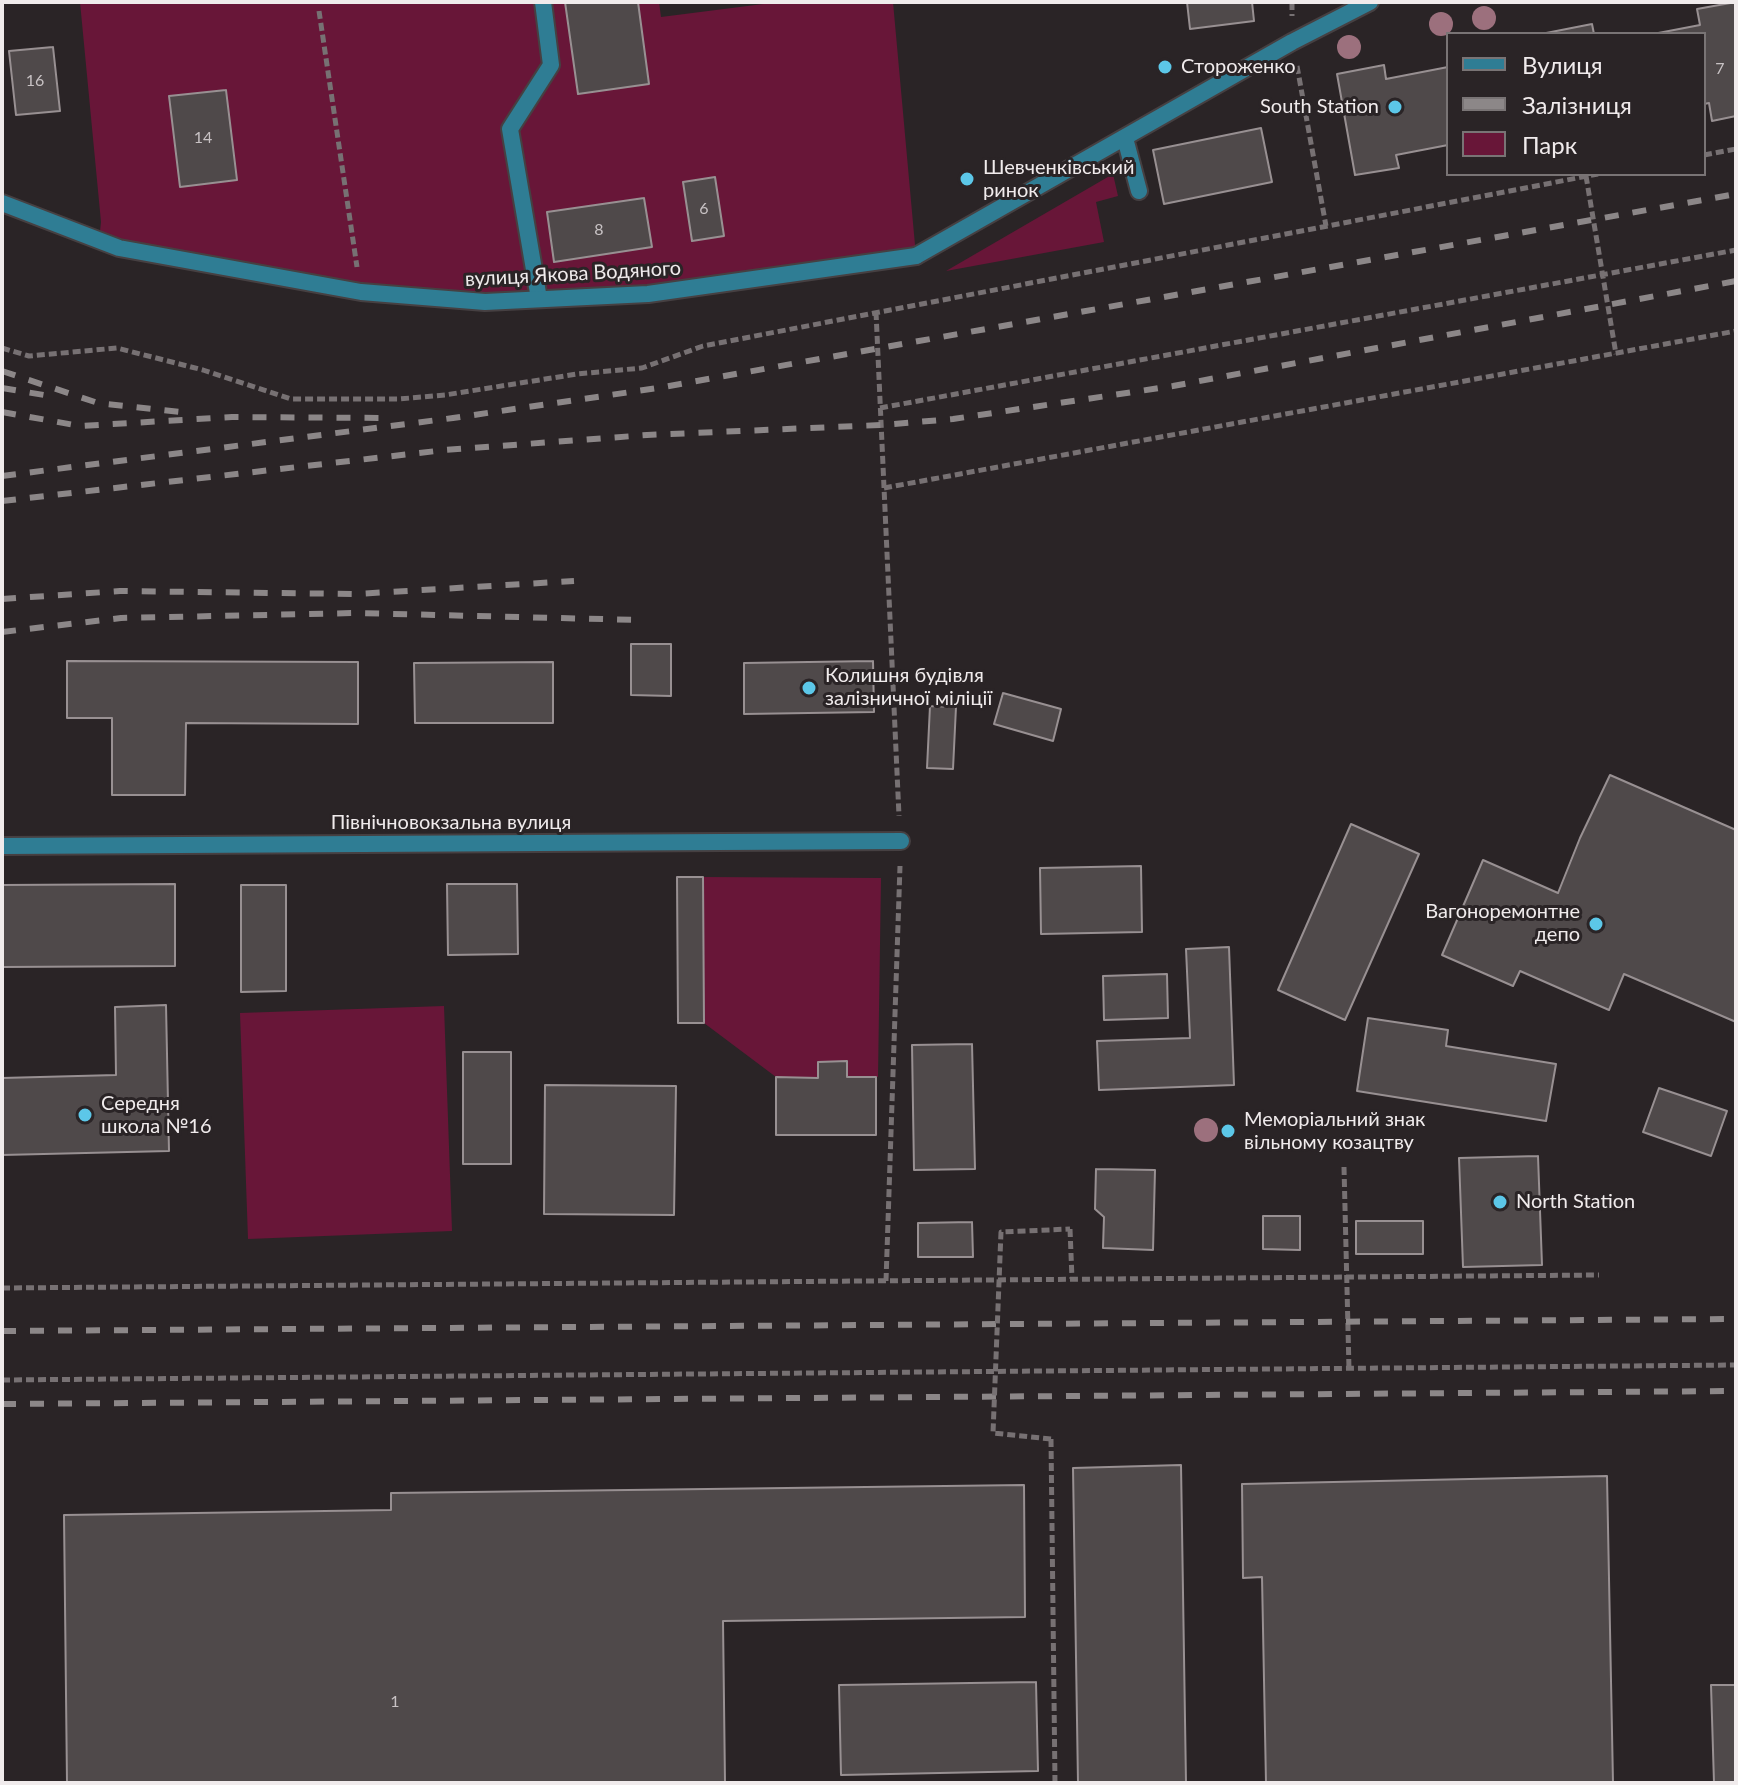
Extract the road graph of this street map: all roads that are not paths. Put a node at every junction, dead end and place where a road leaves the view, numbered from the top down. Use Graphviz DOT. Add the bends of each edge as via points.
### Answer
graph roads {
  1 [pos="543,2"];
  2 [pos="1370,2"];
  3 [pos="1125,138"];
  4 [pos="1139,191"];
  5 [pos="2,203"];
  6 [pos="539,299"];
  7 [pos="901,841"];
  8 [pos="2,846"];
  1 -- 6 [label="street" via="551,65 510,129"];
  2 -- 3 [label="street"];
  3 -- 4 [label="street"];
  3 -- 6 [label="street, вулиця Якова Водяного" via="916,256 648,294"];
  5 -- 6 [label="street, вулиця Якова Водяного" via="119,248 361,292 485,302"];
  7 -- 8 [label="street, Північновокзальна вулиця"];
}
